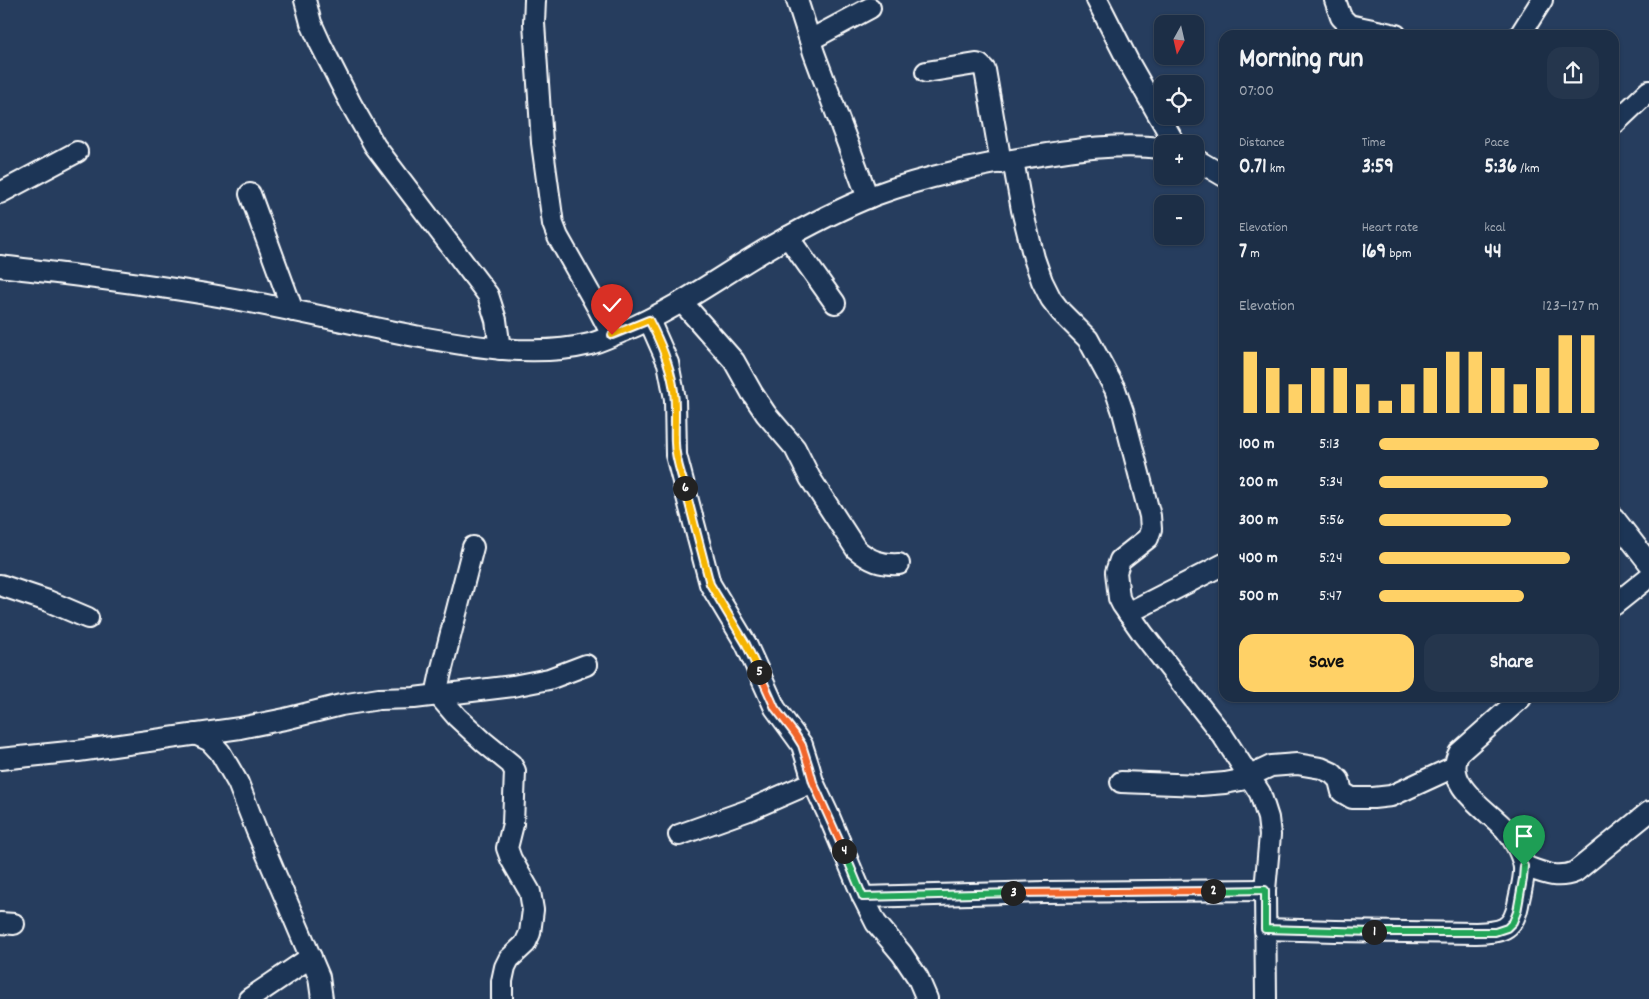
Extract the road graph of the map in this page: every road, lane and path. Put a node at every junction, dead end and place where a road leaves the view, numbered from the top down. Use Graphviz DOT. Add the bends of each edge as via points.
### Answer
graph roads {
  1 [pos="305,0"];
  2 [pos="534,0"];
  3 [pos="797,0"];
  4 [pos="1097,0"];
  5 [pos="1335,0"];
  6 [pos="1542,0"];
  7 [pos="870,8"];
  8 [pos="1372,30"];
  9 [pos="1523,30"];
  10 [pos="810,40"];
  11 [pos="926,72"];
  12 [pos="1649,91"];
  13 [pos="1619,119"];
  14 [pos="1170,135"];
  15 [pos="1154,148"];
  16 [pos="77,152"];
  17 [pos="1007,161"];
  18 [pos="1204,164"];
  19 [pos="1219,173"];
  20 [pos="0,193"];
  21 [pos="250,194"];
  22 [pos="868,198"];
  23 [pos="788,237"];
  24 [pos="0,266"];
  25 [pos="682,302"];
  26 [pos="835,304"];
  27 [pos="293,311"];
  28 [pos="649,320"];
  29 [pos="612,335"];
  30 [pos="500,349"];
  31 [pos="1619,524"];
  32 [pos="473,547"];
  33 [pos="1649,563"];
  34 [pos="900,564"];
  35 [pos="1219,567"];
  36 [pos="1649,577"];
  37 [pos="0,585"];
  38 [pos="1619,601"];
  39 [pos="1128,613"];
  40 [pos="88,618"];
  41 [pos="586,665"];
  42 [pos="439,696"];
  43 [pos="1516,702"];
  44 [pos="195,734"];
  45 [pos="0,759"];
  46 [pos="1454,767"];
  47 [pos="1250,776"];
  48 [pos="813,782"];
  49 [pos="1121,782"];
  50 [pos="1649,812"];
  51 [pos="679,835"];
  52 [pos="1524,866"];
  53 [pos="1265,890"];
  54 [pos="863,897"];
  55 [pos="1265,929"];
  56 [pos="311,957"];
  57 [pos="249,999"];
  58 [pos="322,999"];
  59 [pos="502,999"];
  60 [pos="927,999"];
  61 [pos="1266,999"];
  1 -- 30 [label="street" via="321,45 375,146 488,296 496,320"];
  2 -- 29 [label="street" via="542,143 553,224"];
  3 -- 10 [label="street"];
  4 -- 14 [label="street" via="1128,63"];
  5 -- 8 [label="street" via="1341,17 1349,25"];
  6 -- 9 [label="street"];
  7 -- 10 [label="street"];
  10 -- 22 [label="street"];
  11 -- 17 [label="street" via="976,64 983,67"];
  12 -- 13 [label="street"];
  15 -- 17 [label="street" via="1102,147"];
  16 -- 20 [label="street"];
  17 -- 22 [label="street"];
  17 -- 39 [label="street" via="1042,281 1061,312 1088,339 1115,390 1138,471 1151,529 1144,542 1120,560 1116,572 1119,598"];
  18 -- 19 [label="street"];
  21 -- 27 [label="street"];
  22 -- 23 [label="street"];
  23 -- 25 [label="street"];
  23 -- 26 [label="street"];
  24 -- 27 [label="street" via="143,284"];
  25 -- 28 [label="street"];
  25 -- 34 [label="street" via="734,361 766,414 795,448 810,478 856,549 877,563"];
  27 -- 30 [label="street"];
  28 -- 29 [label="street"];
  28 -- 48 [label="street" via="668,363 675,399 676,455 706,574 746,644 775,708 802,745"];
  29 -- 30 [label="street" via="591,344 564,348"];
  31 -- 33 [label="street"];
  32 -- 42 [label="street" via="441,672"];
  35 -- 39 [label="street"];
  36 -- 38 [label="street"];
  37 -- 40 [label="street"];
  39 -- 47 [label="street"];
  41 -- 42 [label="street" via="549,680"];
  42 -- 44 [label="street" via="379,699 240,728"];
  42 -- 59 [label="street" via="484,742 511,764 514,771 513,824 507,848 530,892 533,910 525,944 508,958 505,966"];
  43 -- 46 [label="street" via="1459,753"];
  44 -- 45 [label="street"];
  44 -- 56 [label="street" via="210,741 220,752 238,783"];
  46 -- 47 [label="street" via="1391,796 1373,798 1352,798 1342,792 1339,780 1332,773 1321,768 1297,764 1271,766"];
  46 -- 52 [label="street" via="1473,802 1504,828 1513,840"];
  47 -- 49 [label="street" via="1201,785"];
  47 -- 53 [label="street" via="1268,818 1270,835"];
  48 -- 51 [label="street"];
  48 -- 54 [label="street"];
  50 -- 52 [label="street" via="1575,872 1550,876"];
  52 -- 55 [label="street" via="1513,922 1495,932"];
  53 -- 54 [label="street"];
  53 -- 55 [label="street"];
  54 -- 60 [label="street" via="876,922 918,978"];
  55 -- 61 [label="street"];
  56 -- 57 [label="street"];
  56 -- 58 [label="street" via="319,976"];
}
